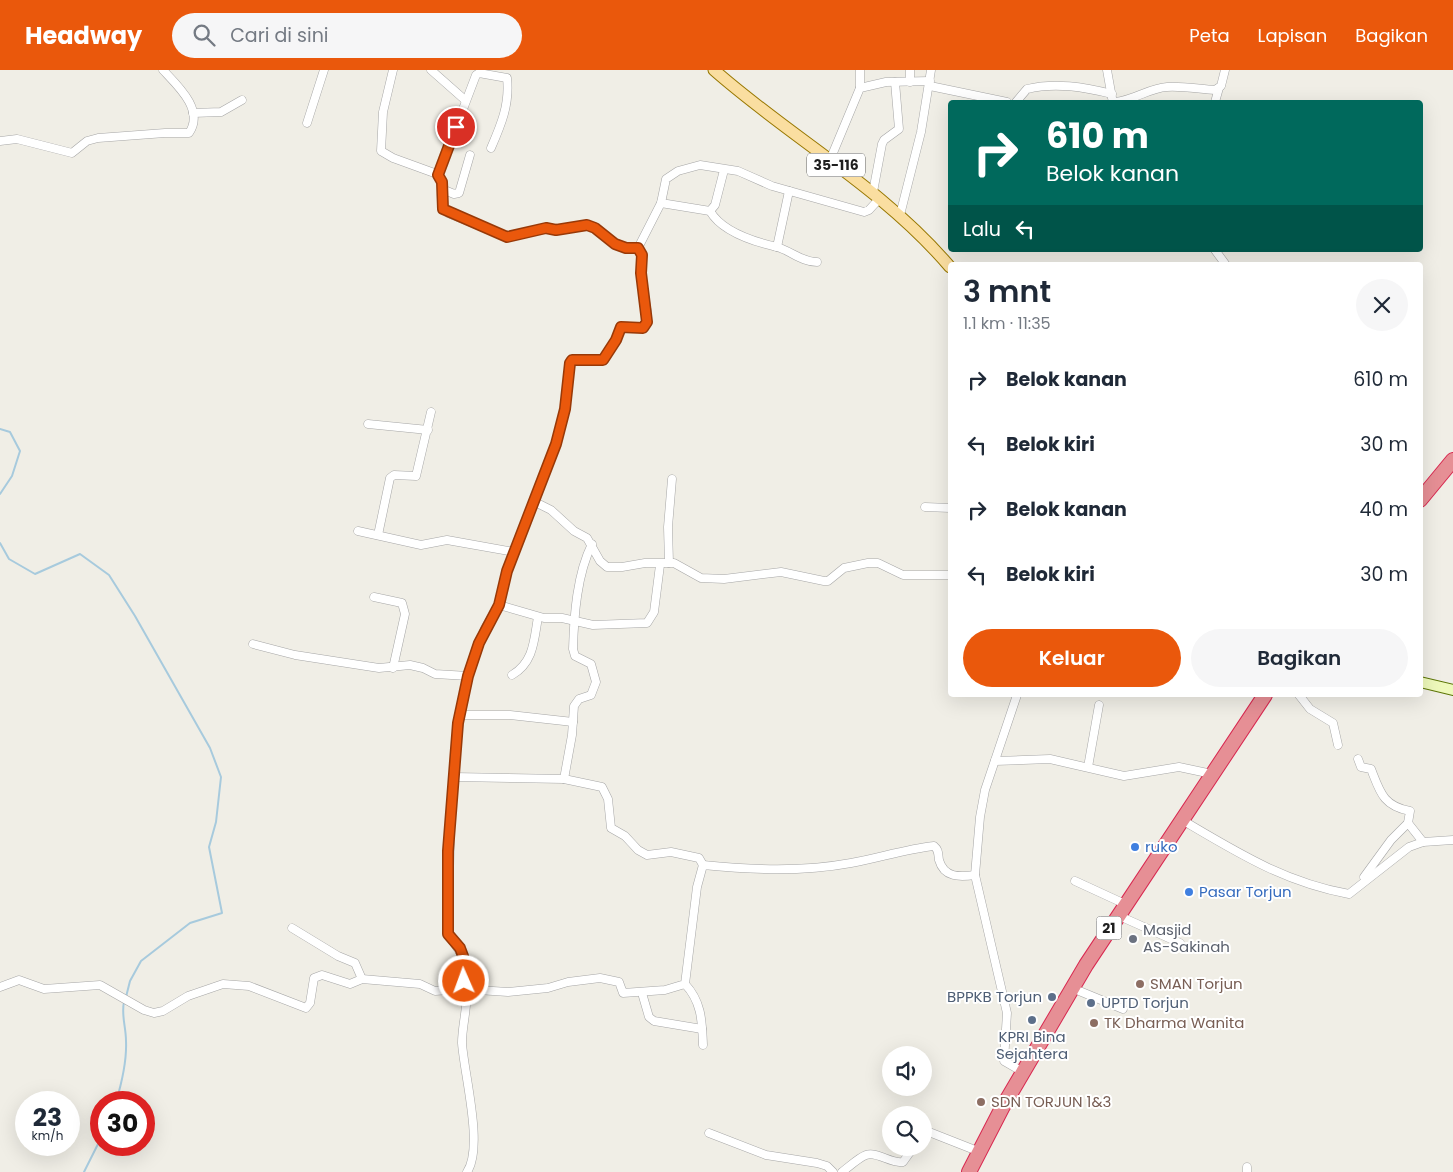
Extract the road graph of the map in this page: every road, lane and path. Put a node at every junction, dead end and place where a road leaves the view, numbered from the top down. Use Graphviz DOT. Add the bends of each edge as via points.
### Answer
graph roads {
  1 [pos="162,70"];
  2 [pos="324,70"];
  3 [pos="393,70"];
  4 [pos="431,70"];
  5 [pos="714,70"];
  6 [pos="860,70"];
  7 [pos="910,70"];
  8 [pos="931,70"];
  9 [pos="1107,70"];
  10 [pos="1225,70"];
  11 [pos="895,82"];
  12 [pos="910,82"];
  13 [pos="930,84"];
  14 [pos="860,88"];
  15 [pos="1219,88"];
  16 [pos="1112,94"];
  17 [pos="242,100"];
  18 [pos="465,100"];
  19 [pos="998,100"];
  20 [pos="1018,100"];
  21 [pos="1114,100"];
  22 [pos="1131,100"];
  23 [pos="1216,100"];
  24 [pos="193,113"];
  25 [pos="307,123"];
  26 [pos="0,140"];
  27 [pos="491,148"];
  28 [pos="470,155"];
  29 [pos="830,160"];
  30 [pos="724,170"];
  31 [pos="438,175"];
  32 [pos="442,189"];
  33 [pos="789,191"];
  34 [pos="876,195"];
  35 [pos="661,203"];
  36 [pos="710,211"];
  37 [pos="900,215"];
  38 [pos="776,247"];
  39 [pos="638,248"];
  40 [pos="817,262"];
  41 [pos="948,265"];
  42 [pos="431,412"];
  43 [pos="368,424"];
  44 [pos="428,430"];
  45 [pos="1453,460"];
  46 [pos="672,479"];
  47 [pos="1423,496"];
  48 [pos="535,502"];
  49 [pos="925,507"];
  50 [pos="948,508"];
  51 [pos="358,531"];
  52 [pos="378,535"];
  53 [pos="592,544"];
  54 [pos="514,552"];
  55 [pos="669,563"];
  56 [pos="660,565"];
  57 [pos="948,575"];
  58 [pos="374,597"];
  59 [pos="499,605"];
  60 [pos="538,617"];
  61 [pos="575,620"];
  62 [pos="253,644"];
  63 [pos="393,668"];
  64 [pos="512,675"];
  65 [pos="468,676"];
  66 [pos="1423,683"];
  67 [pos="1453,690"];
  68 [pos="1016,697"];
  69 [pos="1264,697"];
  70 [pos="1301,697"];
  71 [pos="1099,704"];
  72 [pos="460,715"];
  73 [pos="573,722"];
  74 [pos="1338,745"];
  75 [pos="1358,759"];
  76 [pos="995,762"];
  77 [pos="1088,766"];
  78 [pos="1212,774"];
  79 [pos="454,777"];
  80 [pos="564,779"];
  81 [pos="1182,820"];
  82 [pos="1408,823"];
  83 [pos="1453,840"];
  84 [pos="1423,842"];
  85 [pos="703,865"];
  86 [pos="975,875"];
  87 [pos="1075,880"];
  88 [pos="1349,894"];
  89 [pos="1121,910"];
  90 [pos="292,928"];
  91 [pos="1180,943"];
  92 [pos="362,978"];
  93 [pos="685,984"];
  94 [pos="0,987"];
  95 [pos="1072,988"];
  96 [pos="463,989"];
  97 [pos="642,993"];
  98 [pos="1122,1009"];
  99 [pos="702,1029"];
  100 [pos="703,1045"];
  101 [pos="1023,1072"];
  102 [pos="709,1133"];
  103 [pos="932,1134"];
  104 [pos="980,1152"];
  105 [pos="907,1156"];
  106 [pos="467,1172"];
  107 [pos="833,1172"];
  108 [pos="842,1172"];
  109 [pos="969,1172"];
  1 -- 24 [label="street" via="184,94"];
  2 -- 25 [label="street"];
  3 -- 31 [label="street" via="383,112 380,150"];
  4 -- 18 [label="street"];
  5 -- 29 [label="main road, 35-116"];
  6 -- 14 [label="street"];
  7 -- 12 [label="street"];
  8 -- 13 [label="street"];
  9 -- 16 [label="street"];
  10 -- 15 [label="street"];
  11 -- 12 [label="street"];
  11 -- 14 [label="street"];
  11 -- 34 [label="street" via="899,129 882,144"];
  12 -- 13 [label="street"];
  13 -- 19 [label="street"];
  13 -- 37 [label="street"];
  14 -- 29 [label="street"];
  15 -- 22 [label="street" via="1167,87"];
  15 -- 23 [label="street"];
  16 -- 20 [label="street" via="1085,87 1044,86 1027,89"];
  16 -- 21 [label="street"];
  17 -- 24 [label="street" via="221,112"];
  18 -- 27 [label="street" via="476,75 507,78 509,97"];
  18 -- 31 [label="street"];
  24 -- 26 [label="street" via="191,131 187,134 98,138 87,141 72,152 17,139"];
  28 -- 32 [label="street" via="459,193"];
  29 -- 34 [label="main road, 35-116"];
  30 -- 33 [label="street" via="738,171"];
  30 -- 35 [label="street" via="700,166 678,171 666,180"];
  30 -- 36 [label="street" via="715,205"];
  31 -- 32 [label="street"];
  32 -- 39 [label="street" via="443,209 498,235 513,237 546,228 556,230 587,225 615,244"];
  33 -- 34 [label="street" via="864,212 869,210"];
  33 -- 38 [label="street"];
  34 -- 37 [label="main road, 35-116"];
  35 -- 36 [label="street"];
  35 -- 39 [label="street"];
  36 -- 38 [label="street" via="717,221 738,234"];
  37 -- 41 [label="main road, 35-116"];
  38 -- 40 [label="street" via="791,251 808,262"];
  39 -- 48 [label="street" via="642,255 646,325 641,328 621,327 603,360 572,360 570,363 565,409"];
  42 -- 44 [label="street"];
  43 -- 44 [label="street"];
  44 -- 52 [label="street" via="416,476 390,478"];
  45 -- 47 [label="highway"];
  46 -- 55 [label="street"];
  48 -- 53 [label="street" via="551,510"];
  48 -- 54 [label="street"];
  49 -- 50 [label="street"];
  51 -- 52 [label="street"];
  52 -- 54 [label="street" via="420,545 447,540"];
  53 -- 56 [label="street" via="600,561 607,567 622,568 645,563"];
  53 -- 61 [label="street" via="585,557"];
  54 -- 59 [label="street"];
  55 -- 56 [label="street"];
  55 -- 57 [label="street" via="701,578 724,579 781,572 828,581 844,568 868,563 878,563 903,575"];
  56 -- 61 [label="street" via="654,612 648,624 604,626"];
  58 -- 63 [label="street" via="402,603 404,607"];
  59 -- 60 [label="street"];
  59 -- 65 [label="street" via="485,628"];
  60 -- 61 [label="street"];
  60 -- 64 [label="street" via="534,644 526,666"];
  61 -- 73 [label="street" via="575,656 591,664 596,682 591,695 577,702"];
  62 -- 63 [label="street" via="295,655"];
  63 -- 65 [label="street" via="417,666 435,674"];
  65 -- 72 [label="street"];
  66 -- 67 [label="street"];
  68 -- 76 [label="street"];
  69 -- 78 [label="highway, 21"];
  70 -- 74 [label="street" via="1310,709 1334,723"];
  71 -- 77 [label="street"];
  72 -- 73 [label="street" via="510,715"];
  72 -- 79 [label="street"];
  73 -- 80 [label="street"];
  75 -- 82 [label="street" via="1361,767 1371,769 1381,793 1394,808 1410,811"];
  76 -- 77 [label="street" via="1050,760"];
  76 -- 86 [label="street" via="980,817"];
  77 -- 78 [label="street" via="1124,776 1179,767"];
  78 -- 81 [label="highway, 21"];
  79 -- 80 [label="street"];
  79 -- 96 [label="street" via="448,851 448,934 463,956"];
  80 -- 85 [label="street" via="602,788 608,799 611,828 628,838 641,852 647,855 671,852 692,856 699,858"];
  81 -- 88 [label="street" via="1282,875 1322,889"];
  81 -- 89 [label="highway, 21"];
  82 -- 84 [label="street"];
  82 -- 88 [label="street"];
  83 -- 84 [label="street"];
  84 -- 88 [label="street" via="1409,847"];
  85 -- 86 [label="street" via="761,870 813,868 934,846 941,867 947,873"];
  85 -- 93 [label="street" via="697,887"];
  86 -- 101 [label="street" via="1007,1013 1004,1061"];
  87 -- 89 [label="street"];
  89 -- 91 [label="street"];
  89 -- 95 [label="highway, 21"];
  90 -- 92 [label="street" via="355,963"];
  92 -- 94 [label="street" via="350,984 316,976 306,1008 238,984 212,987 154,1013 100,985 44,988 19,980"];
  92 -- 96 [label="street" via="420,984 435,991"];
  93 -- 97 [label="street"];
  93 -- 99 [label="street" via="698,1002"];
  95 -- 98 [label="street"];
  95 -- 101 [label="highway, 21"];
  96 -- 97 [label="street" via="508,992 600,978 620,982 623,993"];
  96 -- 106 [label="street" via="466,1005 462,1045 473,1152"];
  97 -- 99 [label="street" via="649,1017 654,1021"];
  99 -- 100 [label="street"];
  101 -- 104 [label="highway, 21"];
  102 -- 107 [label="street" via="766,1155 827,1166"];
  103 -- 104 [label="street"];
  104 -- 109 [label="highway, 21"];
  105 -- 108 [label="street" via="903,1162 898,1162 866,1155"];
}
